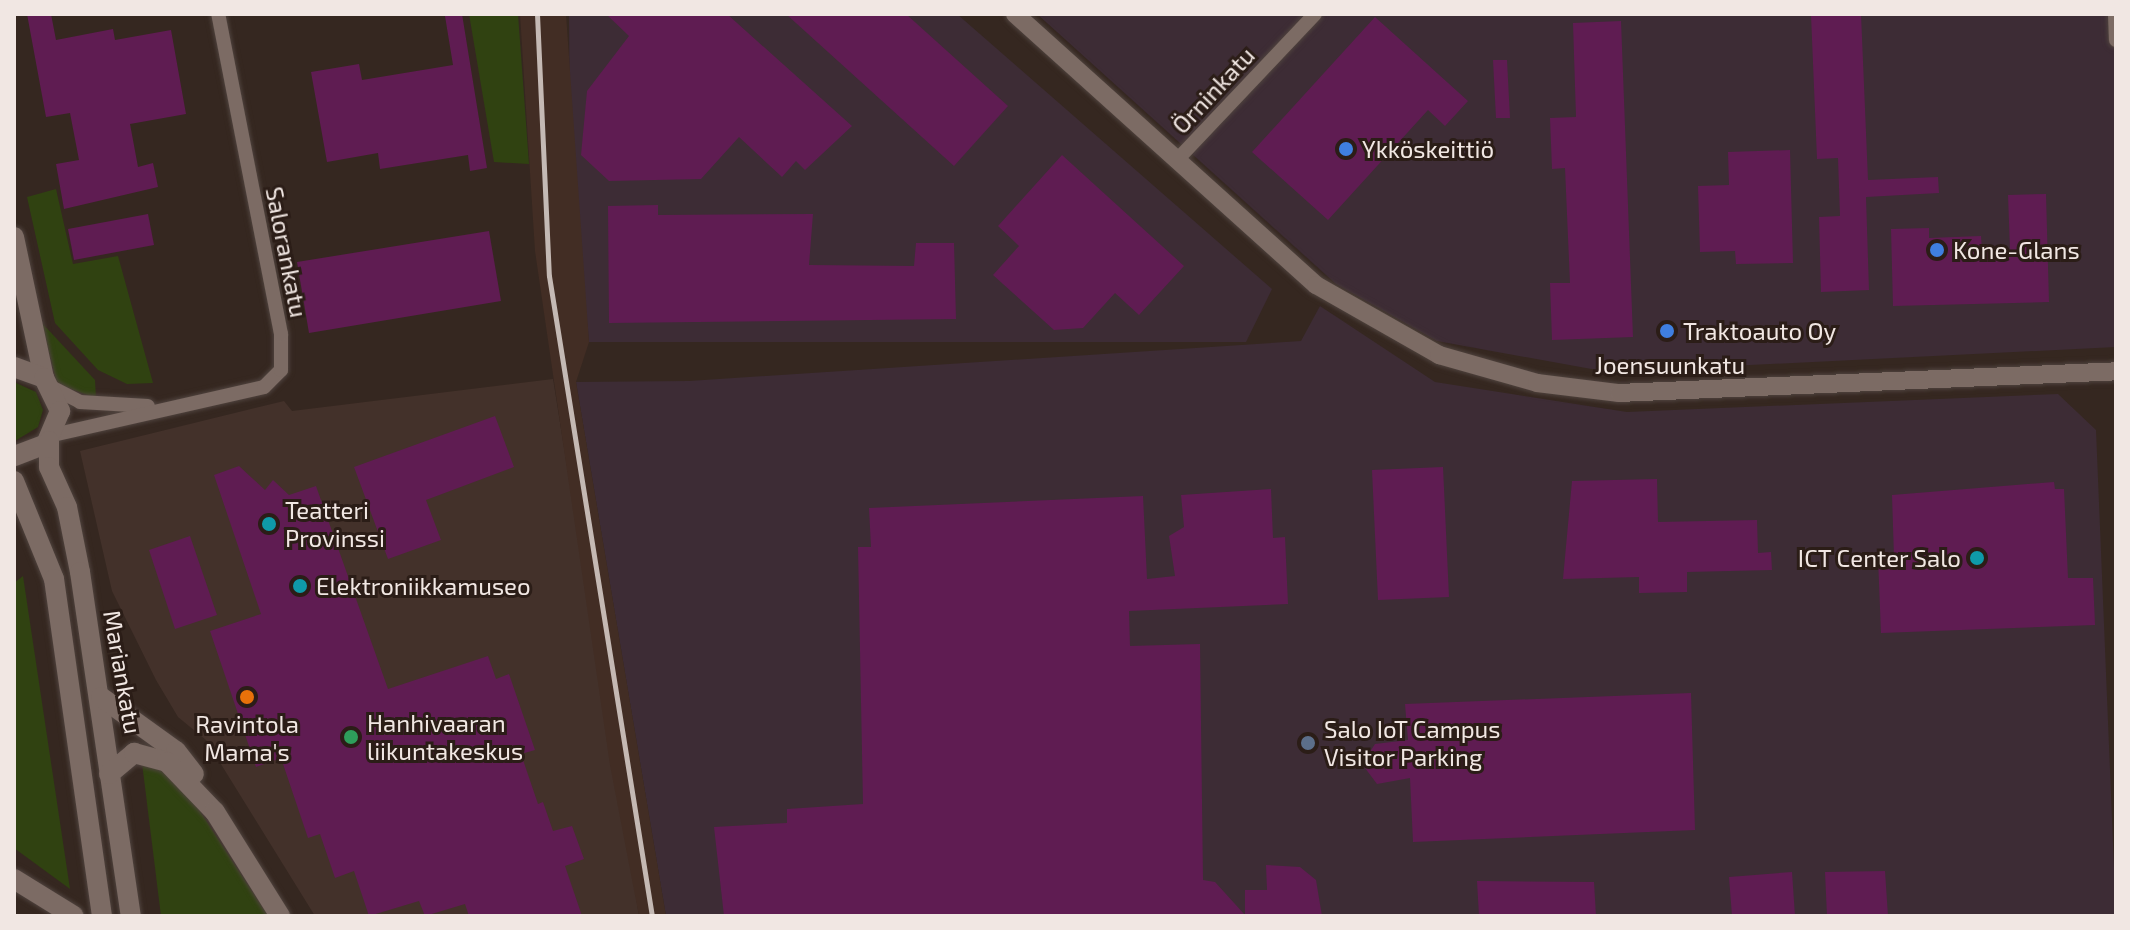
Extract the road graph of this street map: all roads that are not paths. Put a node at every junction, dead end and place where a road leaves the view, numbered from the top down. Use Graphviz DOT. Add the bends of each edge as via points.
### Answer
graph roads {
  1 [pos="218,14"];
  2 [pos="1015,14"];
  3 [pos="1315,14"];
  4 [pos="2115,14"];
  5 [pos="2116,40"];
  6 [pos="1176,161"];
  7 [pos="14,237"];
  8 [pos="14,367"];
  9 [pos="2116,371"];
  10 [pos="48,383"];
  11 [pos="160,407"];
  12 [pos="51,438"];
  13 [pos="14,456"];
  14 [pos="14,481"];
  15 [pos="101,697"];
  16 [pos="113,768"];
  17 [pos="89,800"];
  18 [pos="215,812"];
  19 [pos="14,879"];
  20 [pos="14,885"];
  21 [pos="42,895"];
  22 [pos="74,916"];
  23 [pos="102,916"];
  24 [pos="131,916"];
  25 [pos="280,916"];
  1 -- 11 [label="street, Salorankatu" via="283,358 278,377 264,387"];
  2 -- 6 [label="street, Joensuunkatu"];
  3 -- 6 [label="street, Örninkatu"];
  4 -- 5 [label="street"];
  6 -- 9 [label="street, Joensuunkatu" via="1341,304 1439,355 1537,383 1687,392"];
  7 -- 10 [label="main road"];
  8 -- 10 [label="main road"];
  10 -- 11 [label="street, Salorankatu" via="80,402"];
  10 -- 12 [label="main road, Mariankatu" via="60,411"];
  11 -- 12 [label="street, Salorankatu"];
  12 -- 13 [label="main road"];
  12 -- 15 [label="main road, Mariankatu" via="49,467 72,524"];
  14 -- 17 [label="main road" via="54,579"];
  15 -- 16 [label="main road, Mariankatu"];
  15 -- 18 [label="main road" via="176,751"];
  16 -- 17 [label="main road"];
  16 -- 18 [label="main road" via="134,753 153,756 183,775"];
  16 -- 24 [label="main road, Mariankatu"];
  17 -- 23 [label="main road"];
  18 -- 25 [label="main road"];
  19 -- 21 [label="main road"];
  20 -- 21 [label="main road"];
  21 -- 22 [label="main road"];
}
